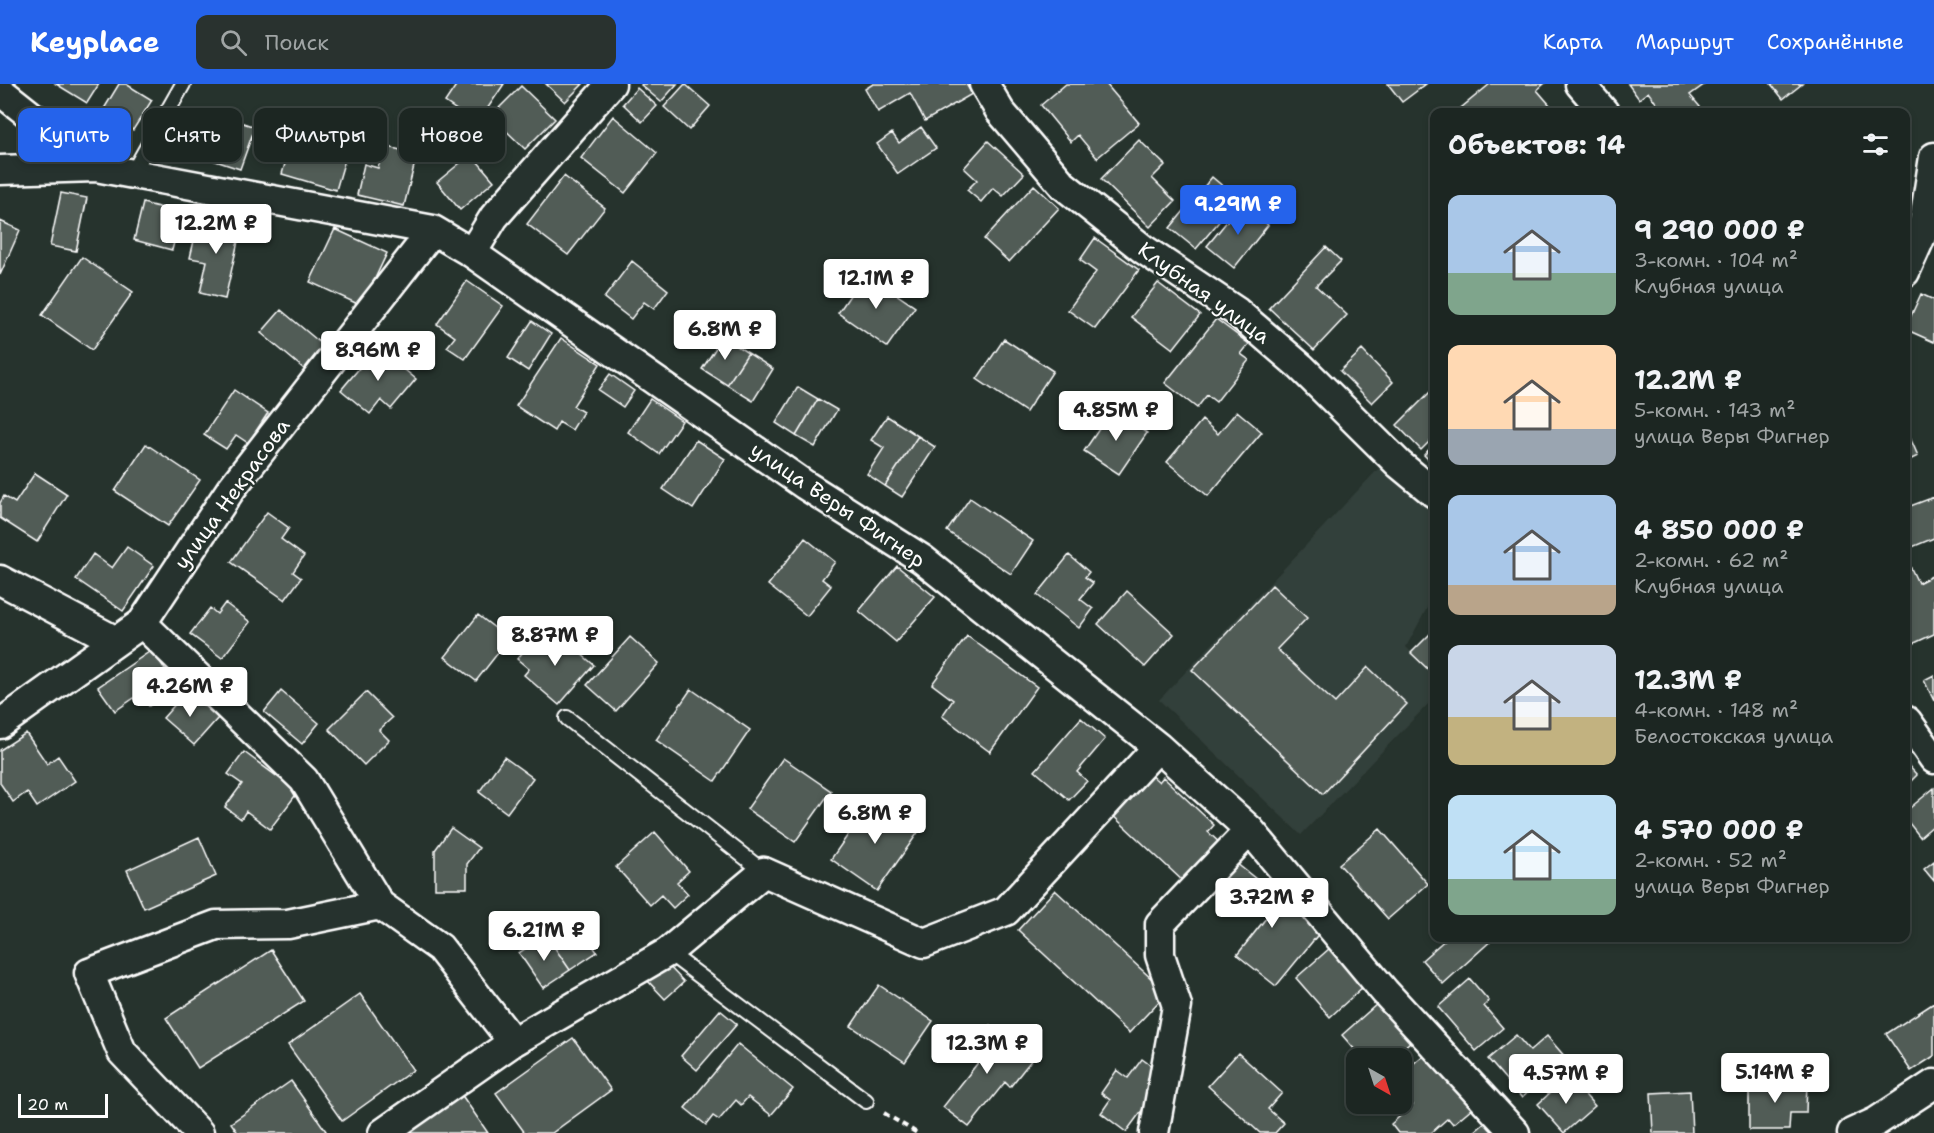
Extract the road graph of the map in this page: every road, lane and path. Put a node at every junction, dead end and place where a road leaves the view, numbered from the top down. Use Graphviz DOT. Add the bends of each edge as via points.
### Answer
graph roads {
  1 [pos="183,84"];
  2 [pos="611,84"];
  3 [pos="984,84"];
  4 [pos="1580,84"];
  5 [pos="0,91"];
  6 [pos="1601,108"];
  7 [pos="1934,157"];
  8 [pos="96,167"];
  9 [pos="0,170"];
  10 [pos="132,174"];
  11 [pos="433,230"];
  12 [pos="1928,236"];
  13 [pos="472,253"];
  14 [pos="1910,264"];
  15 [pos="1430,490"];
  16 [pos="0,580"];
  17 [pos="142,623"];
  18 [pos="116,641"];
  19 [pos="567,718"];
  20 [pos="0,724"];
  21 [pos="1910,725"];
  22 [pos="1158,747"];
  23 [pos="1934,759"];
  24 [pos="1250,830"];
  25 [pos="764,872"];
  26 [pos="380,905"];
  27 [pos="668,952"];
  28 [pos="513,1042"];
  29 [pos="1934,1084"];
  30 [pos="866,1101"];
  31 [pos="199,1133"];
  32 [pos="383,1133"];
  33 [pos="916,1133"];
  34 [pos="1154,1133"];
  35 [pos="1515,1133"];
  36 [pos="1852,1133"];
  1 -- 10 [label="lane"];
  2 -- 13 [label="street" via="494,217"];
  3 -- 15 [label="street, Клубная улица" via="1000,111 1063,185 1143,249 1237,312"];
  4 -- 6 [label="street"];
  5 -- 8 [label="street"];
  7 -- 12 [label="street"];
  8 -- 9 [label="street, улица Веры Фигнер"];
  8 -- 10 [label="street, улица Веры Фигнер"];
  10 -- 11 [label="street, улица Веры Фигнер"];
  11 -- 13 [label="street, улица Веры Фигнер"];
  11 -- 17 [label="street, улица Некрасова" via="231,489"];
  12 -- 14 [label="street"];
  13 -- 22 [label="street, улица Веры Фигнер" via="805,485 922,560"];
  16 -- 18 [label="street"];
  17 -- 18 [label="street, улица Некрасова"];
  17 -- 26 [label="street" via="304,780"];
  18 -- 20 [label="street, улица Некрасова"];
  19 -- 25 [label="lane"];
  21 -- 23 [label="street"];
  22 -- 24 [label="street, улица Веры Фигнер"];
  22 -- 25 [label="street" via="1006,911 924,943"];
  24 -- 34 [label="street" via="1160,924 1160,955 1177,1006"];
  24 -- 35 [label="street, улица Веры Фигнер" via="1384,992"];
  25 -- 27 [label="street"];
  26 -- 28 [label="street" via="441,948"];
  26 -- 31 [label="street" via="288,924 216,925 89,973 122,1052"];
  27 -- 28 [label="street"];
  27 -- 30 [label="lane"];
  28 -- 32 [label="street"];
  29 -- 36 [label="street"];
  30 -- 33 [label="path"];
}
